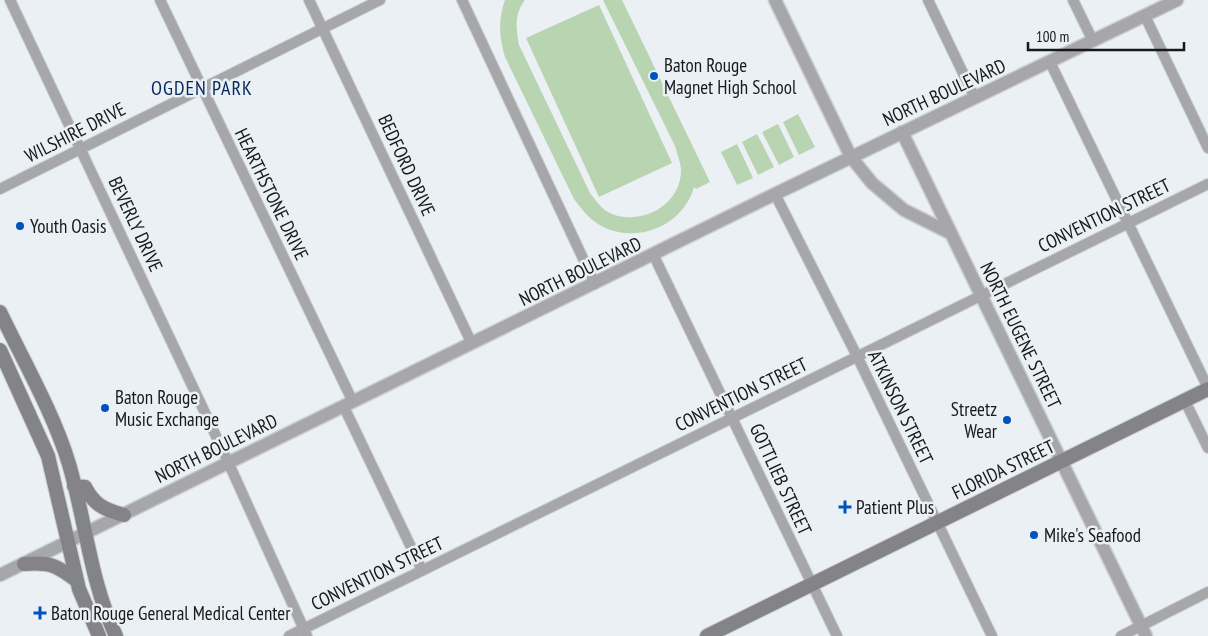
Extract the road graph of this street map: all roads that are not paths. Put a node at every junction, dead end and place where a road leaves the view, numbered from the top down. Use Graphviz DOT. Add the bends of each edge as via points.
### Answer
graph roads {
  1 [pos="10,0"];
  2 [pos="160,0"];
  3 [pos="309,0"];
  4 [pos="380,0"];
  5 [pos="462,0"];
  6 [pos="775,0"];
  7 [pos="928,0"];
  8 [pos="1074,0"];
  9 [pos="1177,0"];
  10 [pos="1145,16"];
  11 [pos="323,28"];
  12 [pos="1093,41"];
  13 [pos="1050,62"];
  14 [pos="202,88"];
  15 [pos="975,98"];
  16 [pos="902,132"];
  17 [pos="81,148"];
  18 [pos="1208,148"];
  19 [pos="851,158"];
  20 [pos="1208,184"];
  21 [pos="0,189"];
  22 [pos="775,194"];
  23 [pos="1129,223"];
  24 [pos="950,233"];
  25 [pos="654,256"];
  26 [pos="595,284"];
  27 [pos="980,296"];
  28 [pos="0,312"];
  29 [pos="472,344"];
  30 [pos="0,350"];
  31 [pos="857,356"];
  32 [pos="1208,389"];
  33 [pos="1185,401"];
  34 [pos="349,404"];
  35 [pos="733,418"];
  36 [pos="1208,448"];
  37 [pos="1062,461"];
  38 [pos="229,463"];
  39 [pos="74,486"];
  40 [pos="124,515"];
  41 [pos="938,522"];
  42 [pos="85,534"];
  43 [pos="68,543"];
  44 [pos="24,564"];
  45 [pos="422,570"];
  46 [pos="0,576"];
  47 [pos="76,580"];
  48 [pos="812,585"];
  49 [pos="1208,592"];
  50 [pos="1143,631"];
  51 [pos="305,632"];
  52 [pos="99,636"];
  53 [pos="116,636"];
  54 [pos="289,636"];
  55 [pos="707,636"];
  56 [pos="837,636"];
  57 [pos="992,636"];
  58 [pos="1121,636"];
  1 -- 17 [label="street, BEVERLY DRIVE"];
  2 -- 14 [label="street, HEARTHSTONE DRIVE"];
  3 -- 11 [label="street, BEDFORD DRIVE"];
  4 -- 11 [label="street, WILSHIRE DRIVE"];
  5 -- 26 [label="street"];
  6 -- 19 [label="street"];
  7 -- 15 [label="street"];
  8 -- 12 [label="street"];
  9 -- 10 [label="street, NORTH BOULEVARD"];
  10 -- 12 [label="street, NORTH BOULEVARD"];
  10 -- 18 [label="street"];
  11 -- 14 [label="street, WILSHIRE DRIVE"];
  11 -- 29 [label="street, BEDFORD DRIVE"];
  12 -- 13 [label="street, NORTH BOULEVARD"];
  13 -- 15 [label="street, NORTH BOULEVARD"];
  13 -- 23 [label="street"];
  14 -- 17 [label="street, WILSHIRE DRIVE"];
  14 -- 34 [label="street, HEARTHSTONE DRIVE"];
  15 -- 16 [label="street, NORTH BOULEVARD"];
  16 -- 19 [label="street, NORTH BOULEVARD"];
  16 -- 24 [label="street, NORTH EUGENE STREET"];
  17 -- 21 [label="street, WILSHIRE DRIVE"];
  17 -- 38 [label="street, BEVERLY DRIVE"];
  19 -- 22 [label="street, NORTH BOULEVARD"];
  19 -- 24 [label="street" via="872,183 904,210"];
  20 -- 23 [label="street, CONVENTION STREET"];
  22 -- 25 [label="street, NORTH BOULEVARD"];
  22 -- 31 [label="street, ATKINSON STREET"];
  23 -- 27 [label="street, CONVENTION STREET"];
  23 -- 32 [label="street"];
  24 -- 27 [label="street, NORTH EUGENE STREET"];
  25 -- 26 [label="street, NORTH BOULEVARD"];
  25 -- 35 [label="street, GOTTLIEB STREET"];
  26 -- 29 [label="street, NORTH BOULEVARD"];
  27 -- 31 [label="street, CONVENTION STREET"];
  27 -- 37 [label="street, NORTH EUGENE STREET"];
  28 -- 39 [label="main road" via="62,443"];
  29 -- 34 [label="street, NORTH BOULEVARD"];
  30 -- 43 [label="main road" via="48,456"];
  31 -- 35 [label="street, CONVENTION STREET"];
  31 -- 41 [label="street, ATKINSON STREET"];
  32 -- 33 [label="main road, FLORIDA STREET"];
  33 -- 36 [label="street"];
  33 -- 37 [label="main road, FLORIDA STREET"];
  34 -- 38 [label="street, NORTH BOULEVARD"];
  34 -- 45 [label="street, HEARTHSTONE DRIVE"];
  35 -- 45 [label="street, CONVENTION STREET"];
  35 -- 48 [label="street, GOTTLIEB STREET"];
  37 -- 41 [label="main road, FLORIDA STREET"];
  37 -- 50 [label="street, NORTH EUGENE STREET"];
  38 -- 40 [label="street, NORTH BOULEVARD"];
  38 -- 51 [label="street, BEVERLY DRIVE"];
  39 -- 40 [label="main road" via="85,487 101,508"];
  39 -- 42 [label="main road"];
  40 -- 42 [label="street, NORTH BOULEVARD"];
  41 -- 48 [label="main road, FLORIDA STREET"];
  41 -- 57 [label="street, ATKINSON STREET"];
  42 -- 43 [label="street, NORTH BOULEVARD"];
  42 -- 53 [label="main road" via="96,586"];
  43 -- 44 [label="street, NORTH BOULEVARD"];
  43 -- 47 [label="main road"];
  44 -- 46 [label="street, NORTH BOULEVARD"];
  44 -- 47 [label="main road" via="44,562 58,566"];
  45 -- 51 [label="street, CONVENTION STREET"];
  47 -- 52 [label="main road"];
  48 -- 55 [label="main road, FLORIDA STREET"];
  48 -- 56 [label="street, GOTTLIEB STREET"];
  49 -- 50 [label="street"];
  50 -- 58 [label="street"];
  51 -- 54 [label="street, CONVENTION STREET"];
}
